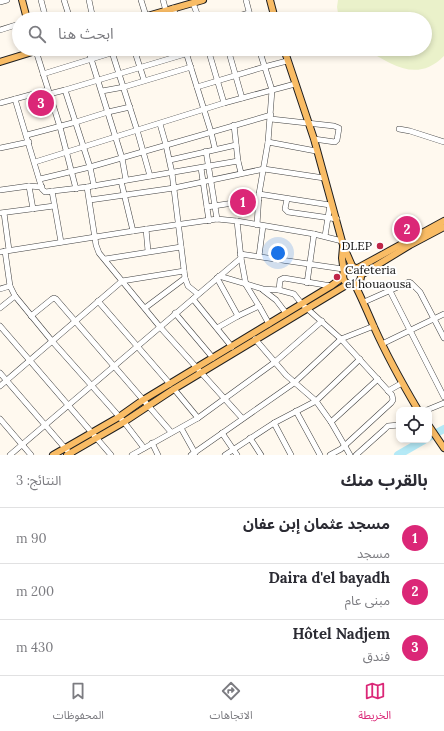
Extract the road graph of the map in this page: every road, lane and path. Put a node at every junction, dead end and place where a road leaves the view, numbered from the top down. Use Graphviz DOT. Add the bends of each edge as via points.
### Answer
graph roads {
  1 [pos="7,0"];
  2 [pos="22,0"];
  3 [pos="41,0"];
  4 [pos="64,0"];
  5 [pos="89,0"];
  6 [pos="141,0"];
  7 [pos="162,0"];
  8 [pos="203,0"];
  9 [pos="246,0"];
  10 [pos="270,0"];
  11 [pos="0,2"];
  12 [pos="193,3"];
  13 [pos="173,8"];
  14 [pos="166,11"];
  15 [pos="25,12"];
  16 [pos="44,12"];
  17 [pos="68,12"];
  18 [pos="92,12"];
  19 [pos="145,12"];
  20 [pos="162,12"];
  21 [pos="174,12"];
  22 [pos="196,12"];
  23 [pos="249,12"];
  24 [pos="273,12"];
  25 [pos="12,26"];
  26 [pos="0,30"];
  27 [pos="19,56"];
  28 [pos="39,56"];
  29 [pos="96,56"];
  30 [pos="114,56"];
  31 [pos="136,56"];
  32 [pos="174,56"];
  33 [pos="187,56"];
  34 [pos="210,56"];
  35 [pos="230,56"];
  36 [pos="261,56"];
  37 [pos="286,56"];
  38 [pos="91,58"];
  39 [pos="287,61"];
  40 [pos="0,62"];
  41 [pos="264,66"];
  42 [pos="191,67"];
  43 [pos="139,68"];
  44 [pos="43,74"];
  45 [pos="119,74"];
  46 [pos="236,75"];
  47 [pos="98,80"];
  48 [pos="144,80"];
  49 [pos="218,81"];
  50 [pos="295,84"];
  51 [pos="124,86"];
  52 [pos="197,87"];
  53 [pos="66,90"];
  54 [pos="272,90"];
  55 [pos="102,91"];
  56 [pos="48,92"];
  57 [pos="242,98"];
  58 [pos="15,99"];
  59 [pos="0,103"];
  60 [pos="224,103"];
  61 [pos="130,107"];
  62 [pos="204,110"];
  63 [pos="108,112"];
  64 [pos="271,117"];
  65 [pos="76,122"];
  66 [pos="308,122"];
  67 [pos="160,124"];
  68 [pos="234,125"];
  69 [pos="60,127"];
  70 [pos="399,129"];
  71 [pos="137,130"];
  72 [pos="211,132"];
  73 [pos="27,135"];
  74 [pos="116,137"];
  75 [pos="314,139"];
  76 [pos="29,142"];
  77 [pos="268,142"];
  78 [pos="444,142"];
  79 [pos="236,145"];
  80 [pos="166,146"];
  81 [pos="84,147"];
  82 [pos="0,148"];
  83 [pos="215,149"];
  84 [pos="206,151"];
  85 [pos="316,151"];
  86 [pos="67,152"];
  87 [pos="143,152"];
  88 [pos="122,158"];
  89 [pos="170,160"];
  90 [pos="238,161"];
  91 [pos="34,162"];
  92 [pos="90,166"];
  93 [pos="210,166"];
  94 [pos="202,168"];
  95 [pos="264,169"];
  96 [pos="73,171"];
  97 [pos="172,173"];
  98 [pos="241,173"];
  99 [pos="150,176"];
  100 [pos="324,178"];
  101 [pos="40,179"];
  102 [pos="211,179"];
  103 [pos="124,180"];
  104 [pos="203,181"];
  105 [pos="29,186"];
  106 [pos="94,186"];
  107 [pos="42,187"];
  108 [pos="87,187"];
  109 [pos="76,188"];
  110 [pos="174,188"];
  111 [pos="0,190"];
  112 [pos="52,191"];
  113 [pos="124,195"];
  114 [pos="259,197"];
  115 [pos="287,199"];
  116 [pos="90,200"];
  117 [pos="331,205"];
  118 [pos="54,206"];
  119 [pos="215,206"];
  120 [pos="207,207"];
  121 [pos="33,209"];
  122 [pos="2,213"];
  123 [pos="328,218"];
  124 [pos="217,219"];
  125 [pos="336,219"];
  126 [pos="209,220"];
  127 [pos="237,221"];
  128 [pos="444,221"];
  129 [pos="177,225"];
  130 [pos="257,225"];
  131 [pos="263,226"];
  132 [pos="444,227"];
  133 [pos="146,229"];
  134 [pos="133,231"];
  135 [pos="314,234"];
  136 [pos="325,236"];
  137 [pos="95,237"];
  138 [pos="61,242"];
  139 [pos="342,243"];
  140 [pos="181,247"];
  141 [pos="5,251"];
  142 [pos="148,252"];
  143 [pos="241,256"];
  144 [pos="259,256"];
  145 [pos="105,259"];
  146 [pos="310,264"];
  147 [pos="354,268"];
  148 [pos="184,271"];
  149 [pos="343,273"];
  150 [pos="361,275"];
  151 [pos="218,277"];
  152 [pos="185,278"];
  153 [pos="122,281"];
  154 [pos="309,283"];
  155 [pos="348,284"];
  156 [pos="355,284"];
  157 [pos="246,285"];
  158 [pos="10,286"];
  159 [pos="331,286"];
  160 [pos="0,289"];
  161 [pos="263,289"];
  162 [pos="282,290"];
  163 [pos="390,291"];
  164 [pos="318,293"];
  165 [pos="198,294"];
  166 [pos="15,296"];
  167 [pos="193,299"];
  168 [pos="276,300"];
  169 [pos="98,301"];
  170 [pos="364,302"];
  171 [pos="302,304"];
  172 [pos="259,306"];
  173 [pos="0,308"];
  174 [pos="144,308"];
  175 [pos="308,308"];
  176 [pos="176,314"];
  177 [pos="286,314"];
  178 [pos="444,314"];
  179 [pos="31,316"];
  180 [pos="238,316"];
  181 [pos="434,318"];
  182 [pos="75,321"];
  183 [pos="322,321"];
  184 [pos="269,324"];
  185 [pos="0,326"];
  186 [pos="374,326"];
  187 [pos="160,327"];
  188 [pos="217,328"];
  189 [pos="411,330"];
  190 [pos="444,338"];
  191 [pos="341,339"];
  192 [pos="255,340"];
  193 [pos="52,341"];
  194 [pos="382,344"];
  195 [pos="137,346"];
  196 [pos="232,347"];
  197 [pos="214,358"];
  198 [pos="360,359"];
  199 [pos="30,360"];
  200 [pos="275,362"];
  201 [pos="114,366"];
  202 [pos="196,368"];
  203 [pos="201,372"];
  204 [pos="0,373"];
  205 [pos="378,379"];
  206 [pos="7,381"];
  207 [pos="294,383"];
  208 [pos="402,383"];
  209 [pos="92,385"];
  210 [pos="0,386"];
  211 [pos="172,387"];
  212 [pos="388,391"];
  213 [pos="444,397"];
  214 [pos="224,398"];
  215 [pos="143,400"];
  216 [pos="316,401"];
  217 [pos="444,403"];
  218 [pos="68,405"];
  219 [pos="149,406"];
  220 [pos="416,407"];
  221 [pos="432,408"];
  222 [pos="296,410"];
  223 [pos="119,417"];
  224 [pos="0,418"];
  225 [pos="198,418"];
  226 [pos="242,418"];
  227 [pos="124,422"];
  228 [pos="331,422"];
  229 [pos="274,423"];
  230 [pos="45,425"];
  231 [pos="396,425"];
  232 [pos="181,428"];
  233 [pos="432,430"];
  234 [pos="171,432"];
  235 [pos="222,433"];
  236 [pos="94,435"];
  237 [pos="250,438"];
  238 [pos="152,443"];
  239 [pos="22,444"];
  240 [pos="345,446"];
  241 [pos="65,448"];
  242 [pos="144,448"];
  243 [pos="444,448"];
  244 [pos="233,449"];
  245 [pos="69,454"];
  246 [pos="193,454"];
  247 [pos="10,455"];
  248 [pos="31,455"];
  249 [pos="53,455"];
  250 [pos="111,455"];
  251 [pos="132,455"];
  252 [pos="158,455"];
  253 [pos="225,455"];
  254 [pos="237,455"];
  255 [pos="261,455"];
  256 [pos="290,455"];
  257 [pos="320,455"];
  258 [pos="330,455"];
  259 [pos="350,455"];
  260 [pos="356,455"];
  1 -- 11 [label="street"];
  2 -- 15 [label="main road"];
  3 -- 16 [label="street"];
  4 -- 17 [label="street"];
  5 -- 18 [label="street"];
  6 -- 19 [label="street"];
  7 -- 14 [label="street"];
  8 -- 12 [label="main road"];
  9 -- 23 [label="street"];
  10 -- 24 [label="main road"];
  12 -- 13 [label="main road"];
  12 -- 22 [label="street"];
  13 -- 14 [label="main road"];
  13 -- 21 [label="street"];
  14 -- 20 [label="main road"];
  25 -- 26 [label="street"];
  27 -- 40 [label="main road"];
  28 -- 44 [label="street"];
  29 -- 38 [label="street"];
  30 -- 45 [label="street"];
  31 -- 43 [label="street"];
  32 -- 43 [label="street"];
  33 -- 42 [label="street"];
  34 -- 49 [label="street"];
  35 -- 46 [label="street"];
  36 -- 41 [label="street"];
  37 -- 39 [label="main road"];
  38 -- 44 [label="street"];
  38 -- 47 [label="street"];
  39 -- 41 [label="street"];
  39 -- 50 [label="main road"];
  41 -- 46 [label="street"];
  41 -- 54 [label="street"];
  42 -- 48 [label="street"];
  42 -- 52 [label="street"];
  43 -- 45 [label="street"];
  43 -- 48 [label="street"];
  44 -- 56 [label="street"];
  45 -- 47 [label="street"];
  45 -- 51 [label="street"];
  46 -- 49 [label="street"];
  46 -- 57 [label="street"];
  47 -- 53 [label="street"];
  47 -- 55 [label="street"];
  48 -- 51 [label="street"];
  49 -- 52 [label="street"];
  49 -- 60 [label="street"];
  50 -- 54 [label="street"];
  50 -- 66 [label="main road"];
  51 -- 55 [label="street"];
  51 -- 61 [label="street"];
  52 -- 62 [label="street"];
  53 -- 56 [label="street"];
  53 -- 65 [label="street"];
  54 -- 57 [label="street"];
  54 -- 64 [label="street"];
  55 -- 63 [label="street"];
  56 -- 58 [label="street"];
  56 -- 69 [label="street"];
  57 -- 60 [label="street"];
  58 -- 59 [label="street"];
  58 -- 73 [label="street"];
  60 -- 62 [label="street"];
  61 -- 63 [label="street"];
  61 -- 71 [label="street"];
  62 -- 67 [label="street"];
  62 -- 72 [label="street"];
  63 -- 65 [label="street"];
  63 -- 74 [label="street"];
  64 -- 66 [label="street"];
  64 -- 68 [label="street"];
  64 -- 77 [label="street"];
  65 -- 69 [label="street"];
  65 -- 81 [label="street"];
  66 -- 75 [label="main road"];
  66 -- 75 [label="street" via="339,128 338,140 335,142"];
  67 -- 71 [label="street"];
  67 -- 80 [label="street"];
  68 -- 72 [label="street"];
  68 -- 79 [label="street"];
  69 -- 73 [label="street"];
  69 -- 86 [label="street"];
  70 -- 78 [label="street"];
  71 -- 74 [label="street"];
  71 -- 87 [label="street"];
  72 -- 80 [label="street"];
  72 -- 83 [label="street"];
  73 -- 76 [label="street"];
  74 -- 81 [label="street"];
  74 -- 88 [label="street"];
  75 -- 85 [label="main road"];
  76 -- 82 [label="street"];
  76 -- 91 [label="street"];
  77 -- 85 [label="street"];
  77 -- 95 [label="street"];
  79 -- 83 [label="street"];
  79 -- 90 [label="street"];
  80 -- 87 [label="street"];
  80 -- 89 [label="street"];
  81 -- 86 [label="street"];
  81 -- 92 [label="street"];
  83 -- 84 [label="street"];
  84 -- 89 [label="street"];
  84 -- 93 [label="street"];
  85 -- 100 [label="main road"];
  86 -- 91 [label="street"];
  86 -- 96 [label="street"];
  87 -- 88 [label="street"];
  87 -- 99 [label="street"];
  88 -- 92 [label="street"];
  88 -- 103 [label="street"];
  89 -- 97 [label="street"];
  90 -- 93 [label="street"];
  90 -- 98 [label="street"];
  91 -- 101 [label="street"];
  92 -- 96 [label="street"];
  92 -- 106 [label="street"];
  93 -- 94 [label="street"];
  93 -- 102 [label="street"];
  94 -- 97 [label="street"];
  94 -- 104 [label="street"];
  95 -- 98 [label="street"];
  95 -- 100 [label="street"];
  95 -- 114 [label="street"];
  96 -- 101 [label="street"];
  96 -- 109 [label="street"];
  97 -- 99 [label="street"];
  97 -- 110 [label="street"];
  98 -- 102 [label="street"];
  99 -- 103 [label="street"];
  100 -- 117 [label="main road"];
  101 -- 107 [label="street"];
  102 -- 104 [label="street"];
  102 -- 119 [label="street"];
  103 -- 106 [label="street"];
  103 -- 113 [label="street"];
  104 -- 110 [label="street"];
  104 -- 120 [label="street"];
  105 -- 107 [label="street"];
  105 -- 111 [label="street"];
  105 -- 121 [label="street"];
  106 -- 108 [label="street"];
  107 -- 112 [label="street" via="45,192"];
  108 -- 109 [label="street"];
  108 -- 116 [label="street"];
  109 -- 112 [label="street"];
  110 -- 113 [label="street"];
  110 -- 129 [label="street"];
  112 -- 118 [label="street"];
  113 -- 116 [label="street"];
  113 -- 134 [label="street"];
  114 -- 115 [label="street"];
  114 -- 119 [label="street"];
  114 -- 130 [label="street"];
  115 -- 117 [label="street"];
  115 -- 123 [label="street" via="285,209 288,212"];
  116 -- 137 [label="street"];
  117 -- 123 [label="street"];
  117 -- 125 [label="main road"];
  118 -- 121 [label="street"];
  118 -- 138 [label="street"];
  119 -- 120 [label="street"];
  119 -- 124 [label="street"];
  120 -- 126 [label="street"];
  121 -- 122 [label="street"];
  122 -- 141 [label="street"];
  123 -- 125 [label="street"];
  123 -- 136 [label="street"];
  124 -- 126 [label="street"];
  124 -- 127 [label="street"];
  125 -- 139 [label="main road"];
  126 -- 129 [label="street"];
  127 -- 130 [label="street"];
  127 -- 143 [label="street"];
  128 -- 147 [label="main road"];
  129 -- 133 [label="street"];
  129 -- 140 [label="street"];
  130 -- 131 [label="street"];
  131 -- 135 [label="street"];
  131 -- 144 [label="street"];
  132 -- 150 [label="main road"];
  133 -- 134 [label="street"];
  133 -- 142 [label="street"];
  134 -- 137 [label="street"];
  135 -- 136 [label="street"];
  135 -- 146 [label="street"];
  136 -- 139 [label="street"];
  137 -- 138 [label="street"];
  137 -- 145 [label="street" via="97,249"];
  138 -- 141 [label="street"];
  139 -- 147 [label="main road"];
  139 -- 149 [label="main road"];
  140 -- 142 [label="street"];
  140 -- 148 [label="street"];
  141 -- 158 [label="street"];
  142 -- 145 [label="street"];
  143 -- 144 [label="street"];
  143 -- 151 [label="street"];
  143 -- 157 [label="street"];
  144 -- 146 [label="street"];
  145 -- 153 [label="street"];
  146 -- 149 [label="street"];
  146 -- 154 [label="street"];
  147 -- 149 [label="main road"];
  147 -- 150 [label="main road"];
  148 -- 152 [label="street"];
  148 -- 153 [label="street"];
  149 -- 155 [label="main road"];
  149 -- 159 [label="main road"];
  150 -- 156 [label="main road" via="360,281"];
  151 -- 157 [label="street"];
  151 -- 165 [label="street"];
  151 -- 180 [label="street"];
  152 -- 165 [label="street" via="188,286"];
  152 -- 174 [label="street"];
  153 -- 169 [label="street"];
  153 -- 174 [label="street"];
  154 -- 159 [label="street"];
  154 -- 162 [label="street" via="282,278"];
  154 -- 164 [label="street"];
  155 -- 156 [label="main road"];
  155 -- 175 [label="main road"];
  156 -- 170 [label="main road"];
  157 -- 161 [label="street"];
  157 -- 172 [label="street"];
  158 -- 160 [label="street"];
  158 -- 166 [label="street"];
  159 -- 164 [label="main road"];
  161 -- 162 [label="street"];
  161 -- 168 [label="street"];
  162 -- 168 [label="street"];
  162 -- 171 [label="street" via="294,294"];
  163 -- 170 [label="street"];
  163 -- 181 [label="street" via="412,283"];
  163 -- 189 [label="street"];
  164 -- 171 [label="main road"];
  165 -- 167 [label="street"];
  166 -- 173 [label="street"];
  166 -- 179 [label="street"];
  167 -- 176 [label="street"];
  167 -- 188 [label="street"];
  168 -- 177 [label="street"];
  169 -- 182 [label="street"];
  169 -- 195 [label="street"];
  170 -- 186 [label="main road"];
  171 -- 175 [label="street"];
  171 -- 177 [label="main road"];
  172 -- 180 [label="street"];
  172 -- 184 [label="street"];
  174 -- 187 [label="street"];
  175 -- 183 [label="street"];
  175 -- 192 [label="main road"];
  176 -- 187 [label="street"];
  176 -- 197 [label="street"];
  177 -- 184 [label="main road"];
  178 -- 181 [label="street"];
  179 -- 182 [label="street" via="54,298"];
  179 -- 193 [label="street"];
  180 -- 188 [label="street"];
  181 -- 189 [label="street"];
  181 -- 190 [label="street"];
  182 -- 193 [label="street"];
  182 -- 201 [label="street"];
  183 -- 191 [label="street"];
  183 -- 200 [label="street"];
  184 -- 196 [label="main road"];
  185 -- 199 [label="street"];
  186 -- 191 [label="street"];
  186 -- 194 [label="main road"];
  187 -- 195 [label="street"];
  187 -- 202 [label="street"];
  188 -- 196 [label="street"];
  189 -- 194 [label="street"];
  189 -- 213 [label="street"];
  191 -- 198 [label="street"];
  191 -- 207 [label="street"];
  192 -- 200 [label="street"];
  192 -- 203 [label="main road"];
  193 -- 199 [label="street"];
  193 -- 209 [label="street"];
  194 -- 208 [label="main road"];
  195 -- 201 [label="street"];
  195 -- 211 [label="street"];
  196 -- 197 [label="main road"];
  197 -- 202 [label="main road"];
  198 -- 205 [label="street"];
  198 -- 216 [label="street"];
  199 -- 206 [label="street"];
  199 -- 218 [label="street"];
  200 -- 207 [label="street"];
  200 -- 214 [label="street"];
  201 -- 209 [label="street"];
  201 -- 215 [label="street"];
  202 -- 203 [label="street"];
  202 -- 211 [label="main road"];
  203 -- 211 [label="main road"];
  203 -- 214 [label="street"];
  204 -- 206 [label="street"];
  205 -- 212 [label="street"];
  205 -- 228 [label="street"];
  206 -- 210 [label="street"];
  206 -- 230 [label="street"];
  207 -- 216 [label="street"];
  207 -- 226 [label="street"];
  208 -- 212 [label="street"];
  208 -- 220 [label="main road"];
  209 -- 218 [label="street"];
  209 -- 223 [label="street"];
  211 -- 215 [label="main road"];
  211 -- 219 [label="main road"];
  211 -- 225 [label="street"];
  212 -- 240 [label="street" via="393,401"];
  214 -- 225 [label="street"];
  214 -- 226 [label="street"];
  215 -- 219 [label="street"];
  215 -- 223 [label="main road"];
  216 -- 222 [label="street"];
  216 -- 228 [label="street"];
  217 -- 221 [label="street"];
  218 -- 230 [label="street"];
  218 -- 236 [label="street"];
  219 -- 227 [label="main road"];
  219 -- 234 [label="street"];
  222 -- 229 [label="street"];
  222 -- 257 [label="street"];
  223 -- 227 [label="street"];
  223 -- 236 [label="main road"];
  224 -- 239 [label="street"];
  225 -- 232 [label="street"];
  226 -- 235 [label="street"];
  227 -- 236 [label="main road"];
  227 -- 242 [label="street"];
  228 -- 240 [label="street"];
  229 -- 237 [label="street"];
  229 -- 256 [label="street"];
  230 -- 239 [label="street"];
  230 -- 241 [label="street"];
  231 -- 260 [label="street" via="385,428"];
  232 -- 234 [label="street"];
  232 -- 246 [label="street"];
  233 -- 243 [label="main road"];
  234 -- 238 [label="street"];
  235 -- 244 [label="street"];
  235 -- 246 [label="street"];
  236 -- 241 [label="main road"];
  236 -- 245 [label="main road"];
  236 -- 250 [label="street"];
  237 -- 244 [label="street"];
  237 -- 255 [label="street"];
  238 -- 242 [label="street"];
  238 -- 252 [label="street"];
  239 -- 247 [label="street"];
  239 -- 248 [label="street"];
  240 -- 258 [label="street"];
  240 -- 259 [label="street"];
  241 -- 245 [label="street"];
  241 -- 249 [label="main road"];
  242 -- 251 [label="street"];
  244 -- 253 [label="street"];
  244 -- 254 [label="street"];
}
